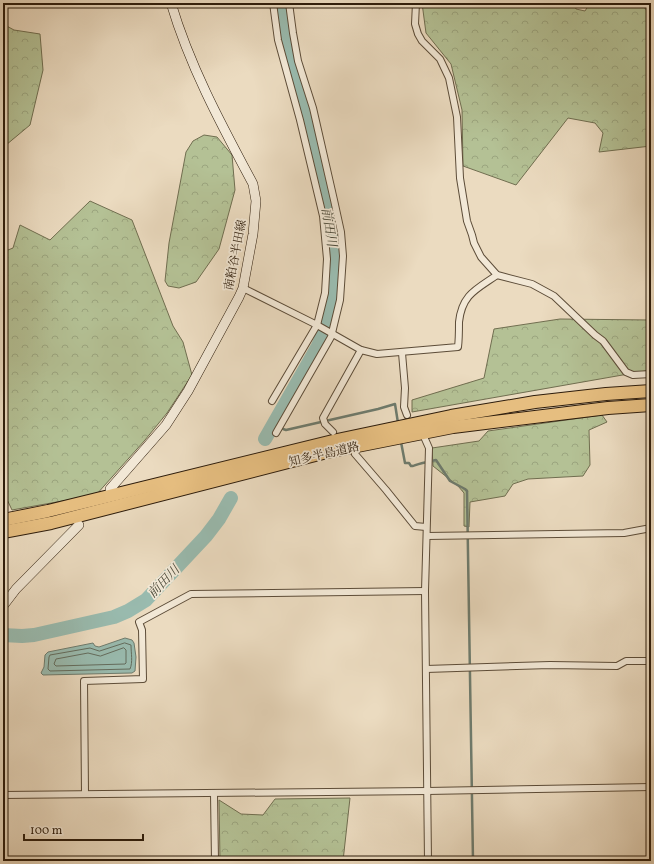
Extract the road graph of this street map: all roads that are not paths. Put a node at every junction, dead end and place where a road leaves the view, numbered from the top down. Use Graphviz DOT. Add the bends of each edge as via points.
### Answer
graph roads {
  1 [pos="171,3"];
  2 [pos="273,3"];
  3 [pos="289,3"];
  4 [pos="416,3"];
  5 [pos="497,275"];
  6 [pos="243,288"];
  7 [pos="317,325"];
  8 [pos="332,333"];
  9 [pos="361,350"];
  10 [pos="402,353"];
  11 [pos="651,374"];
  12 [pos="651,391"];
  13 [pos="272,401"];
  14 [pos="651,405"];
  15 [pos="407,415"];
  16 [pos="333,432"];
  17 [pos="276,433"];
  18 [pos="425,439"];
  19 [pos="354,454"];
  20 [pos="110,489"];
  21 [pos="3,520"];
  22 [pos="79,525"];
  23 [pos="426,527"];
  24 [pos="651,528"];
  25 [pos="3,532"];
  26 [pos="427,536"];
  27 [pos="425,591"];
  28 [pos="3,606"];
  29 [pos="651,660"];
  30 [pos="426,669"];
  31 [pos="651,787"];
  32 [pos="427,791"];
  33 [pos="85,794"];
  34 [pos="214,794"];
  35 [pos="3,795"];
  36 [pos="215,861"];
  37 [pos="428,861"];
  1 -- 6 [label="main road, 南粕谷半田線" via="203,86 253,184 256,201 253,234"];
  2 -- 7 [label="street" via="278,40 323,216 326,279"];
  3 -- 8 [label="street" via="298,61 312,108 341,232 342,280"];
  4 -- 5 [label="street" via="418,34 440,59 449,78 456,118 460,178 472,236 481,257"];
  5 -- 10 [label="street" via="466,298 460,317 458,347"];
  5 -- 11 [label="street" via="532,284 554,296 603,341 626,372 633,375"];
  6 -- 7 [label="street"];
  6 -- 20 [label="main road, 南粕谷半田線" via="188,391 166,424"];
  7 -- 8 [label="street"];
  7 -- 13 [label="street"];
  8 -- 9 [label="street"];
  8 -- 17 [label="street"];
  9 -- 10 [label="street" via="377,354"];
  9 -- 16 [label="street" via="323,418"];
  10 -- 15 [label="street" via="404,407"];
  12 -- 21 [label="highway, 知多半島道路" via="535,402 451,416 337,440"];
  14 -- 25 [label="highway, 知多半島道路" via="460,426 343,449 67,519"];
  18 -- 23 [label="street" via="429,448"];
  19 -- 23 [label="street" via="415,526"];
  22 -- 28 [label="main road" via="16,589"];
  23 -- 26 [label="street"];
  24 -- 26 [label="street" via="624,533"];
  26 -- 27 [label="street"];
  27 -- 30 [label="street"];
  27 -- 33 [label="street" via="191,594 139,622 142,630 144,679 84,681"];
  29 -- 30 [label="street" via="626,661 617,666 550,665"];
  30 -- 32 [label="street"];
  31 -- 32 [label="street"];
  32 -- 34 [label="street"];
  32 -- 37 [label="street"];
  33 -- 34 [label="street"];
  33 -- 35 [label="street"];
  34 -- 36 [label="street"];
}
